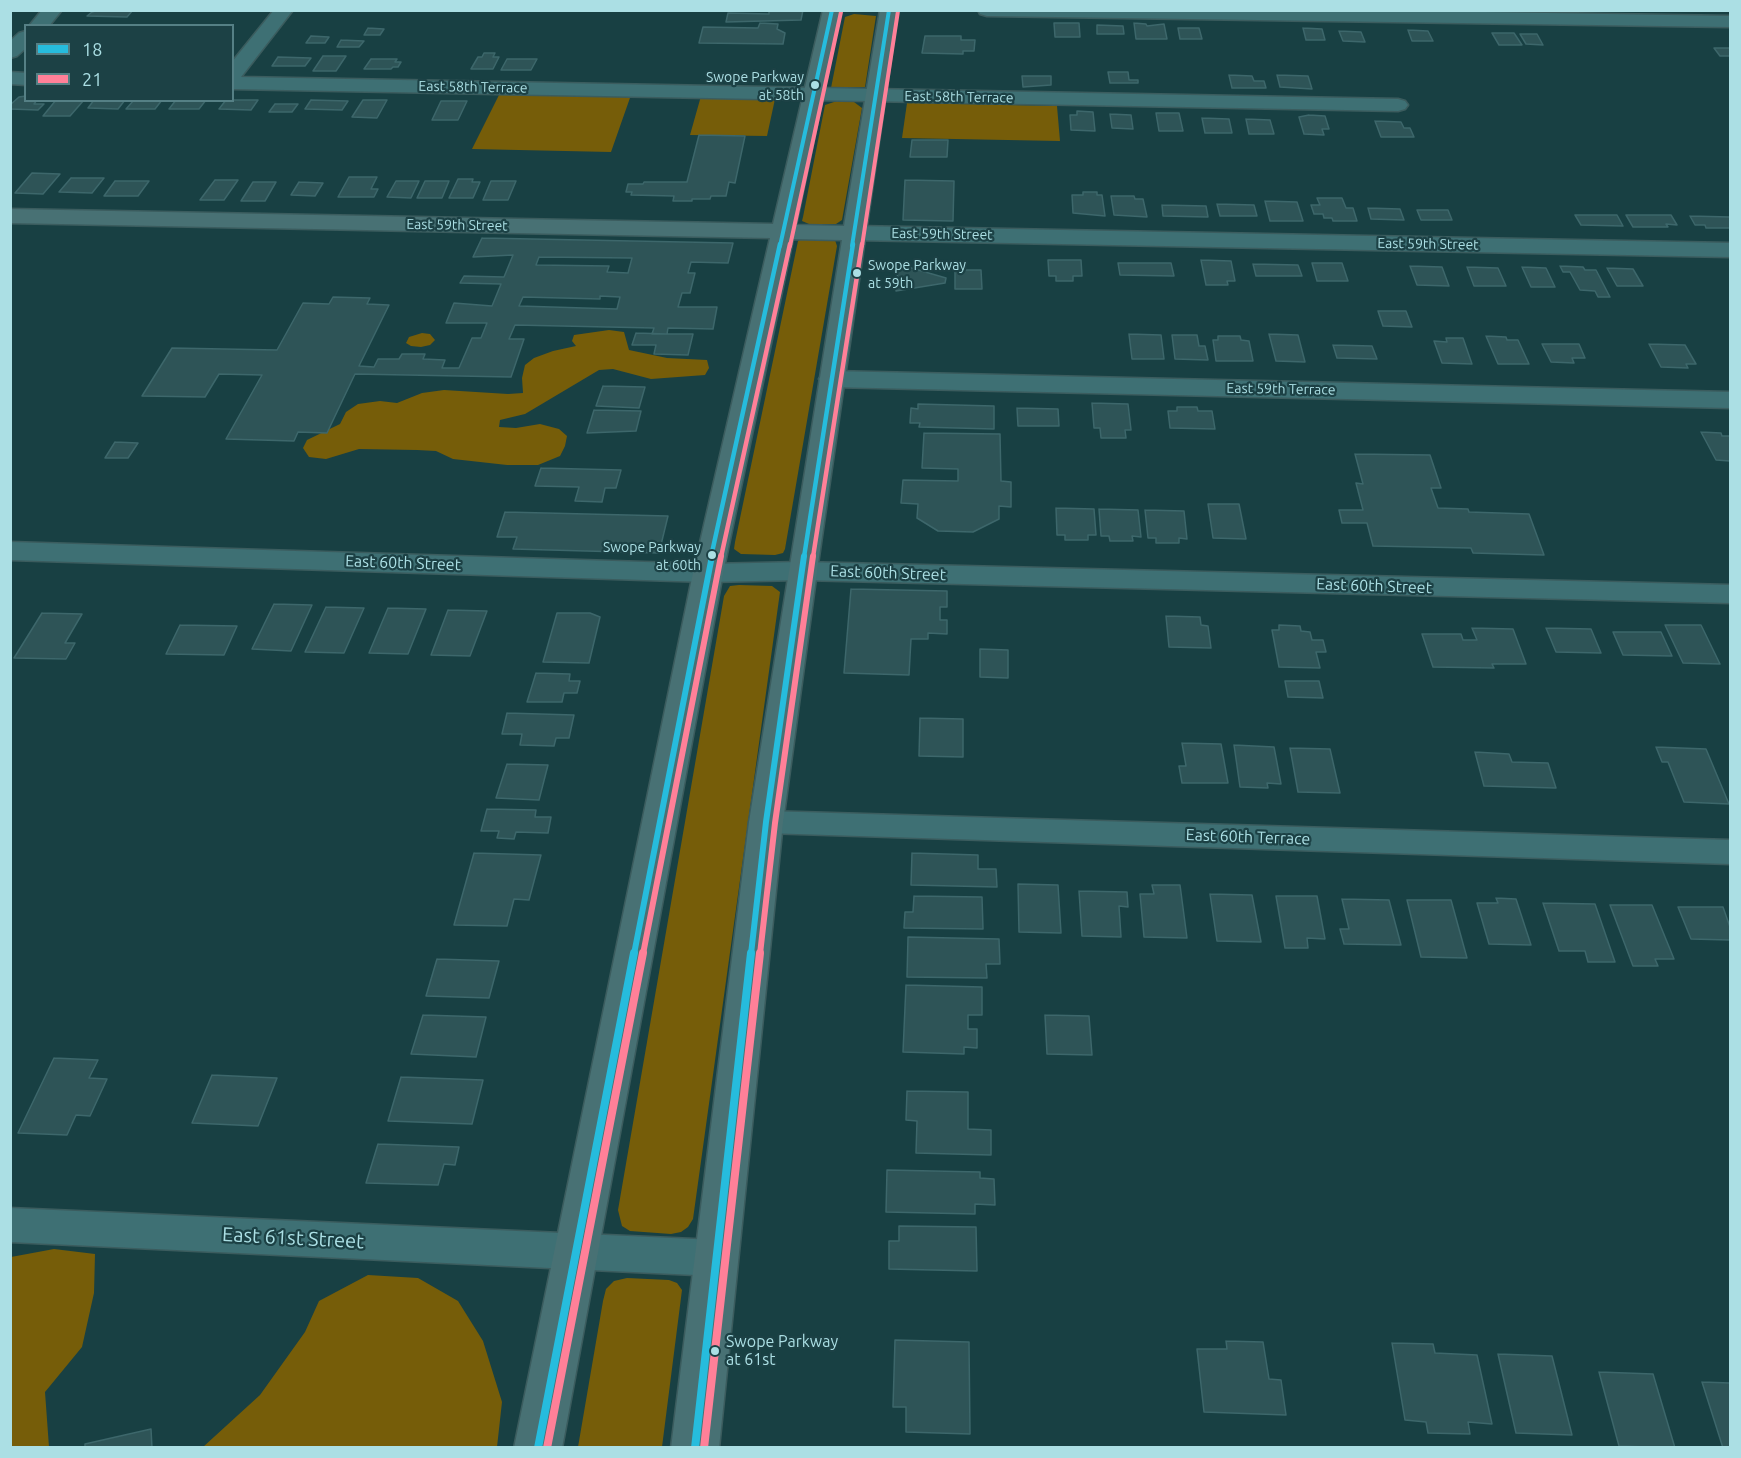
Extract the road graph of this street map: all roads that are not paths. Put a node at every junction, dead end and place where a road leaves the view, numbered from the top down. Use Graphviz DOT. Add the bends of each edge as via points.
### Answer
graph roads {
  1 [pos="54,10"];
  2 [pos="284,10"];
  3 [pos="831,10"];
  4 [pos="888,10"];
  5 [pos="987,10"];
  6 [pos="1125,11"];
  7 [pos="1389,14"];
  8 [pos="1649,16"];
  9 [pos="1731,22"];
  10 [pos="40,24"];
  11 [pos="24,39"];
  12 [pos="10,52"];
  13 [pos="234,73"];
  14 [pos="234,83"];
  15 [pos="812,94"];
  16 [pos="876,95"];
  17 [pos="1398,105"];
  18 [pos="10,216"];
  19 [pos="783,231"];
  20 [pos="855,233"];
  21 [pos="1731,250"];
  22 [pos="832,379"];
  23 [pos="1731,400"];
  24 [pos="10,551"];
  25 [pos="802,571"];
  26 [pos="708,573"];
  27 [pos="1731,594"];
  28 [pos="766,822"];
  29 [pos="1731,852"];
  30 [pos="10,1225"];
  31 [pos="575,1251"];
  32 [pos="716,1257"];
  33 [pos="538,1448"];
  34 [pos="695,1448"];
  1 -- 10 [label="street"];
  2 -- 13 [label="street"];
  3 -- 15 [label="main road"];
  4 -- 16 [label="main road"];
  5 -- 6 [label="street"];
  6 -- 7 [label="street"];
  7 -- 8 [label="street"];
  8 -- 9 [label="street"];
  11 -- 12 [label="street"];
  14 -- 15 [label="street, East 58th Terrace"];
  15 -- 16 [label="street, East 58th Terrace"];
  15 -- 19 [label="main road"];
  16 -- 17 [label="street, East 58th Terrace"];
  16 -- 20 [label="main road"];
  18 -- 19 [label="main road, East 59th Street"];
  19 -- 20 [label="main road, East 59th Street"];
  19 -- 26 [label="main road"];
  20 -- 21 [label="street, East 59th Street"];
  20 -- 22 [label="main road"];
  22 -- 23 [label="street, East 59th Terrace"];
  22 -- 25 [label="main road"];
  24 -- 26 [label="street, East 60th Street"];
  25 -- 26 [label="street, East 60th Street"];
  25 -- 27 [label="street, East 60th Street"];
  25 -- 28 [label="main road"];
  26 -- 31 [label="main road"];
  28 -- 29 [label="street, East 60th Terrace"];
  28 -- 32 [label="main road"];
  30 -- 31 [label="street, East 61st Street"];
  31 -- 32 [label="street, East 61st Street"];
  31 -- 33 [label="main road"];
  32 -- 34 [label="main road"];
}
